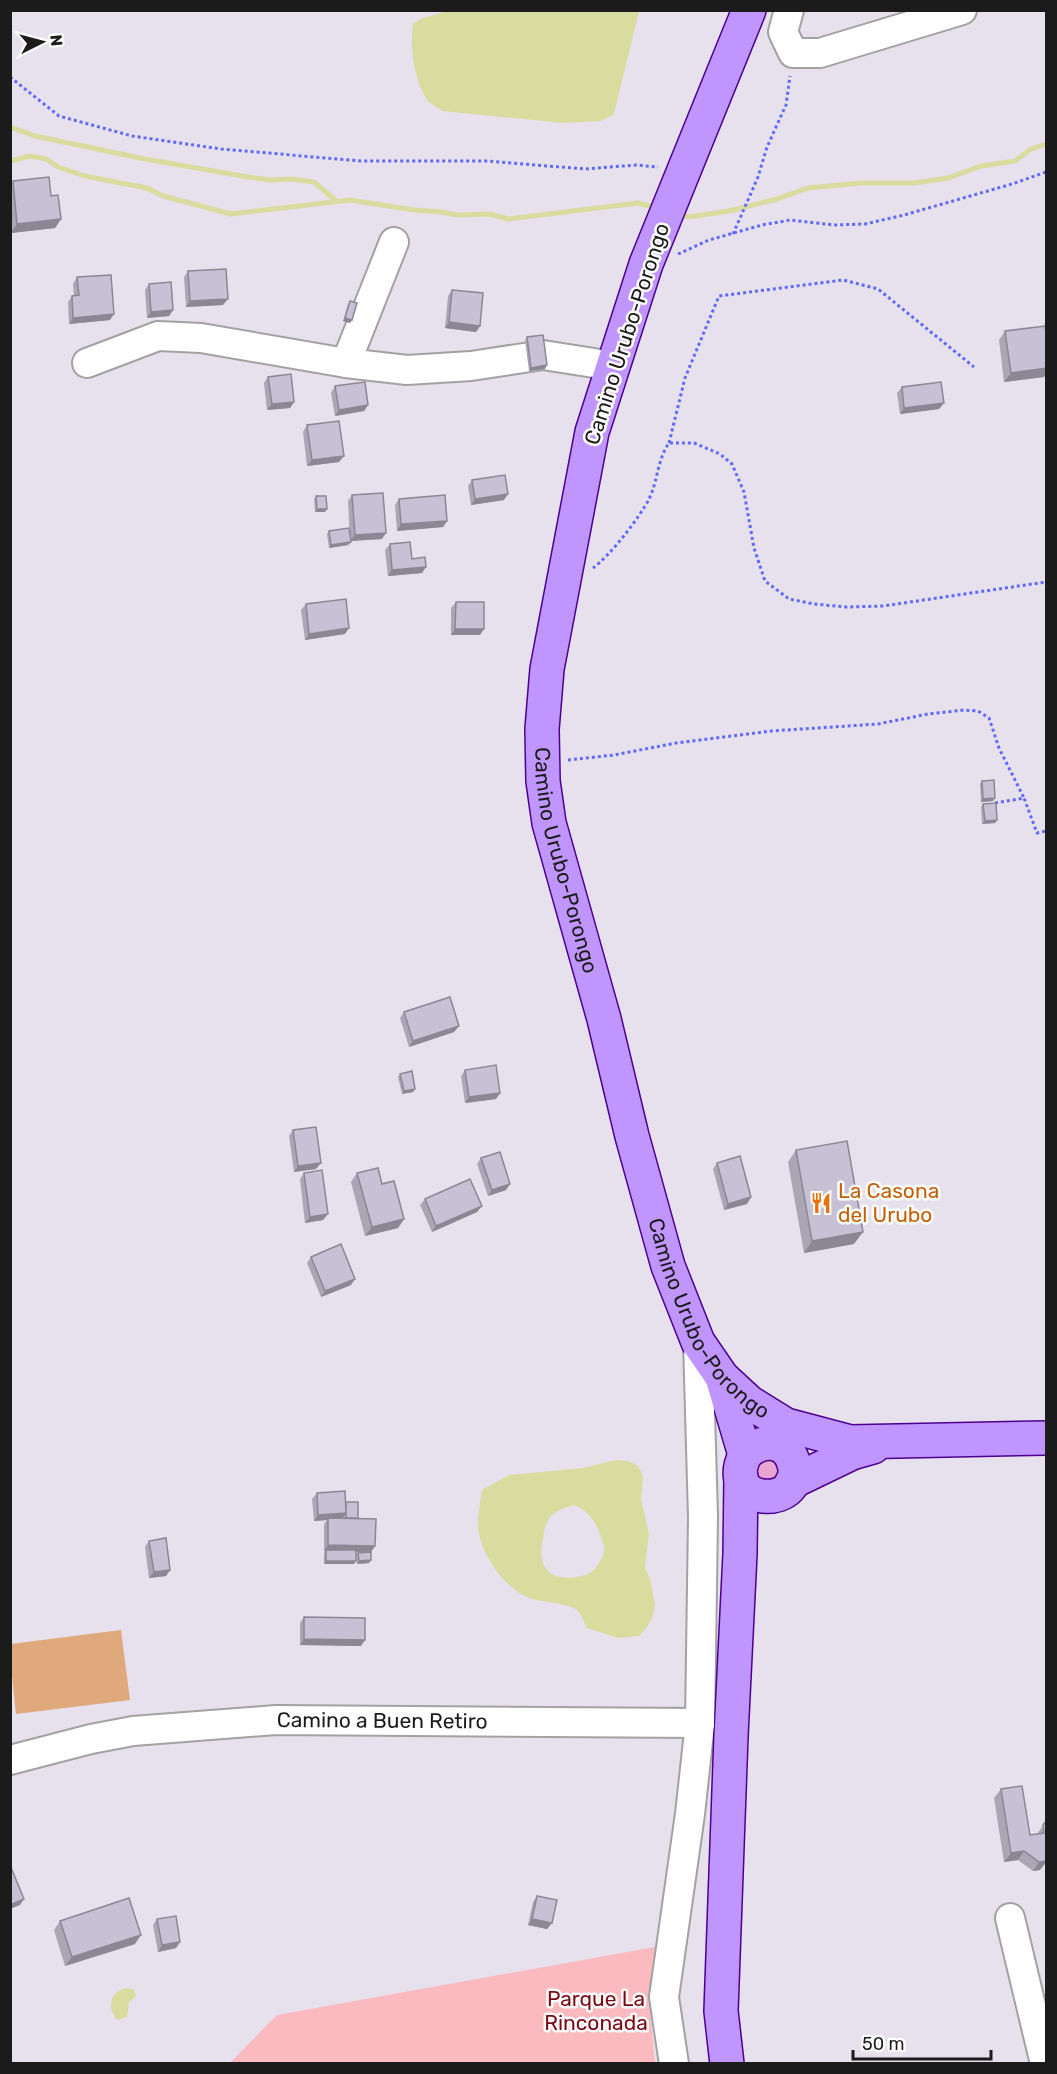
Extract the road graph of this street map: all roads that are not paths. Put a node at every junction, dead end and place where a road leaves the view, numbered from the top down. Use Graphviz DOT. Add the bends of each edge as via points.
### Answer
graph roads {
  1 [pos="749,10"];
  2 [pos="789,10"];
  3 [pos="962,10"];
  4 [pos="394,242"];
  5 [pos="87,363"];
  6 [pos="346,363"];
  7 [pos="613,366"];
  8 [pos="698,1342"];
  9 [pos="722,1377"];
  10 [pos="1047,1438"];
  11 [pos="850,1442"];
  12 [pos="890,1442"];
  13 [pos="781,1446"];
  14 [pos="743,1466"];
  15 [pos="786,1489"];
  16 [pos="741,1554"];
  17 [pos="733,1674"];
  18 [pos="700,1723"];
  19 [pos="10,1760"];
  20 [pos="1010,1918"];
  21 [pos="674,2064"];
  22 [pos="727,2064"];
  23 [pos="1045,2064"];
  1 -- 7 [label="main road, Camino Urubo-Porongo" via="646,264"];
  2 -- 3 [label="street" via="783,32 793,53 820,53"];
  4 -- 6 [label="street"];
  5 -- 6 [label="street" via="158,336 201,338"];
  6 -- 7 [label="street" via="407,370 471,366 543,355"];
  7 -- 8 [label="main road, Camino Urubo-Porongo" via="592,432 547,669 543,764 549,823 604,1018 632,1136 668,1266"];
  8 -- 9 [label="main road, Camino Urubo-Porongo"];
  8 -- 18 [label="street" via="703,1517"];
  9 -- 11 [label="main road, Camino Urubo-Porongo" via="786,1425"];
  9 -- 14 [label="main road"];
  10 -- 12 [label="main road, Camino Urubo-Porongo"];
  11 -- 12 [label="main road, Camino Urubo-Porongo"];
  11 -- 13 [label="main road"];
  12 -- 15 [label="main road" via="852,1453"];
  13 -- 14 [label="main road" via="757,1444"];
  13 -- 15 [label="main road" via="795,1466"];
  14 -- 15 [label="main road" via="747,1488 754,1494 762,1497"];
  14 -- 16 [label="main road"];
  15 -- 16 [label="main road"];
  16 -- 17 [label="main road"];
  17 -- 18 [label="street" via="716,1693"];
  17 -- 22 [label="main road" via="722,2011"];
  18 -- 19 [label="street, Camino a Buen Retiro" via="276,1720 133,1731"];
  18 -- 21 [label="street" via="664,1997"];
  20 -- 23 [label="street"];
}
